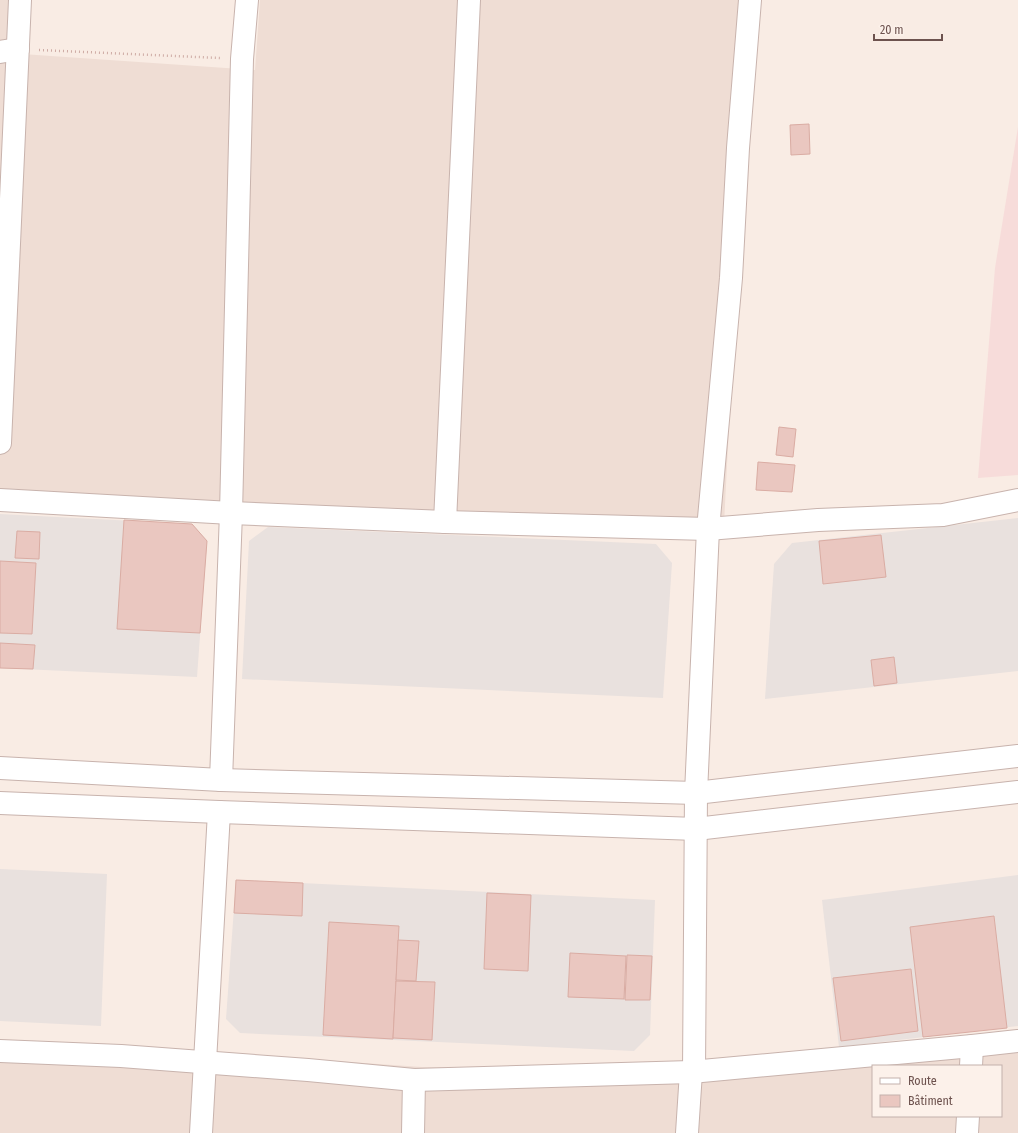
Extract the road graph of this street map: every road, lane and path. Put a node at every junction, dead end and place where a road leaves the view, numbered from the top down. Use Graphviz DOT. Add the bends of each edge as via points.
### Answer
graph roads {
  1 [pos="20,0"];
  2 [pos="247,0"];
  3 [pos="469,0"];
  4 [pos="750,0"];
  5 [pos="9,50"];
  6 [pos="242,60"];
  7 [pos="0,443"];
  8 [pos="0,500"];
  9 [pos="1018,500"];
  10 [pos="231,513"];
  11 [pos="445,522"];
  12 [pos="708,529"];
  13 [pos="1018,756"];
  14 [pos="0,768"];
  15 [pos="221,780"];
  16 [pos="1018,792"];
  17 [pos="696,793"];
  18 [pos="0,803"];
  19 [pos="219,812"];
  20 [pos="696,829"];
  21 [pos="1018,1041"];
  22 [pos="0,1051"];
  23 [pos="971,1056"];
  24 [pos="204,1062"];
  25 [pos="691,1072"];
  26 [pos="414,1080"];
  27 [pos="968,1117"];
  28 [pos="201,1133"];
  29 [pos="412,1133"];
  30 [pos="687,1133"];
  31 [pos="967,1133"];
  1 -- 5 [label="street"];
  2 -- 6 [label="street"];
  3 -- 11 [label="street"];
  4 -- 12 [label="street" via="731,278"];
  5 -- 6 [label="path"];
  5 -- 7 [label="street"];
  6 -- 10 [label="street"];
  8 -- 10 [label="street"];
  9 -- 12 [label="street" via="943,515 818,520"];
  10 -- 11 [label="street"];
  10 -- 15 [label="street"];
  11 -- 12 [label="street"];
  12 -- 17 [label="street"];
  13 -- 17 [label="street"];
  14 -- 15 [label="street"];
  15 -- 17 [label="street"];
  16 -- 20 [label="street"];
  17 -- 20 [label="street"];
  18 -- 19 [label="street"];
  19 -- 20 [label="street"];
  19 -- 24 [label="street"];
  20 -- 25 [label="street" via="694,1072"];
  21 -- 23 [label="street"];
  22 -- 24 [label="street"];
  23 -- 25 [label="street"];
  24 -- 26 [label="street"];
  24 -- 28 [label="street"];
  25 -- 26 [label="street"];
  25 -- 30 [label="street"];
  26 -- 29 [label="street"];
  27 -- 31 [label="street"];
}
